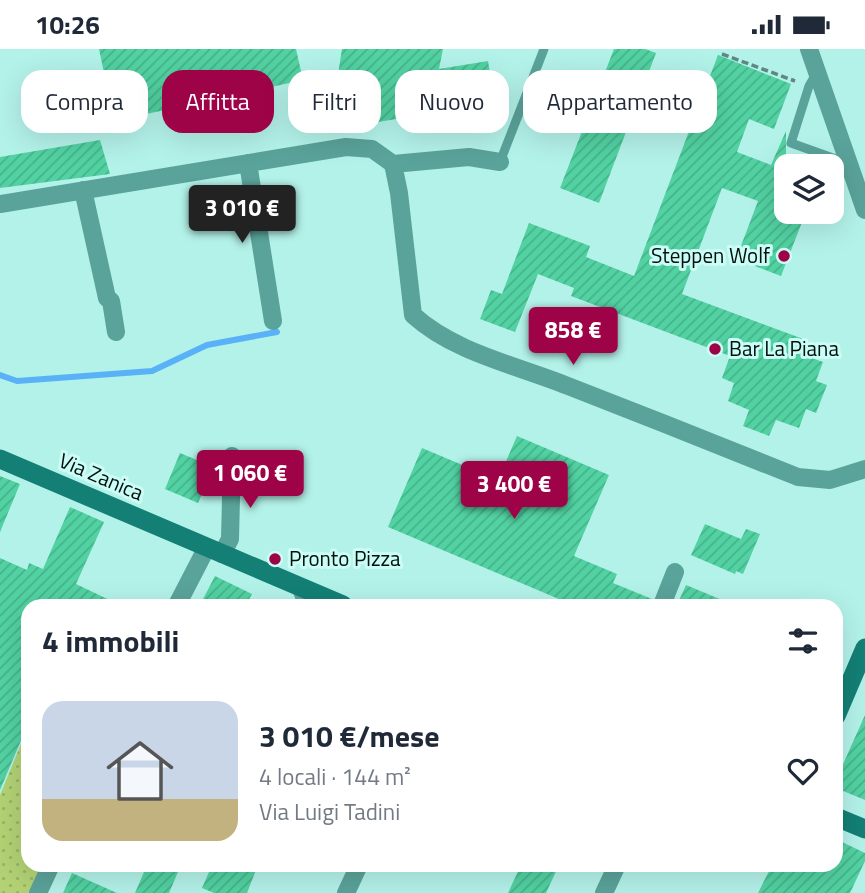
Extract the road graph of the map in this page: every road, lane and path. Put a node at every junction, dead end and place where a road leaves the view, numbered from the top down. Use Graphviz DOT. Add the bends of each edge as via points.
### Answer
graph roads {
  1 [pos="544,49"];
  2 [pos="809,49"];
  3 [pos="722,54"];
  4 [pos="813,79"];
  5 [pos="500,162"];
  6 [pos="248,163"];
  7 [pos="393,164"];
  8 [pos="849,164"];
  9 [pos="83,190"];
  10 [pos="0,204"];
  11 [pos="865,210"];
  12 [pos="273,321"];
  13 [pos="116,332"];
  14 [pos="232,456"];
  15 [pos="0,459"];
  16 [pos="865,469"];
  17 [pos="215,551"];
  18 [pos="675,572"];
  19 [pos="304,596"];
  20 [pos="181,599"];
  21 [pos="664,599"];
  22 [pos="865,648"];
  23 [pos="843,700"];
  24 [pos="843,820"];
  25 [pos="865,829"];
  26 [pos="48,872"];
  27 [pos="356,872"];
  28 [pos="614,872"];
  29 [pos="38,893"];
  30 [pos="346,893"];
  31 [pos="604,893"];
  1 -- 5 [label="lane"];
  2 -- 4 [label="street"];
  3 -- 4 [label="path"];
  4 -- 8 [label="street"];
  4 -- 8 [label="lane" via="791,143"];
  5 -- 7 [label="street" via="469,157"];
  6 -- 7 [label="street" via="346,147 372,149"];
  6 -- 9 [label="street"];
  6 -- 12 [label="street"];
  7 -- 16 [label="street" via="413,315 430,330 798,477 830,480"];
  8 -- 11 [label="street"];
  9 -- 10 [label="street"];
  9 -- 13 [label="street"];
  14 -- 17 [label="street" via="230,539"];
  15 -- 17 [label="main road, Via Zanica"];
  17 -- 19 [label="main road, Via Zanica"];
  17 -- 20 [label="street"];
  18 -- 21 [label="street"];
  22 -- 23 [label="main road"];
  24 -- 25 [label="main road"];
  26 -- 29 [label="street"];
  27 -- 30 [label="street"];
  28 -- 31 [label="street"];
}
